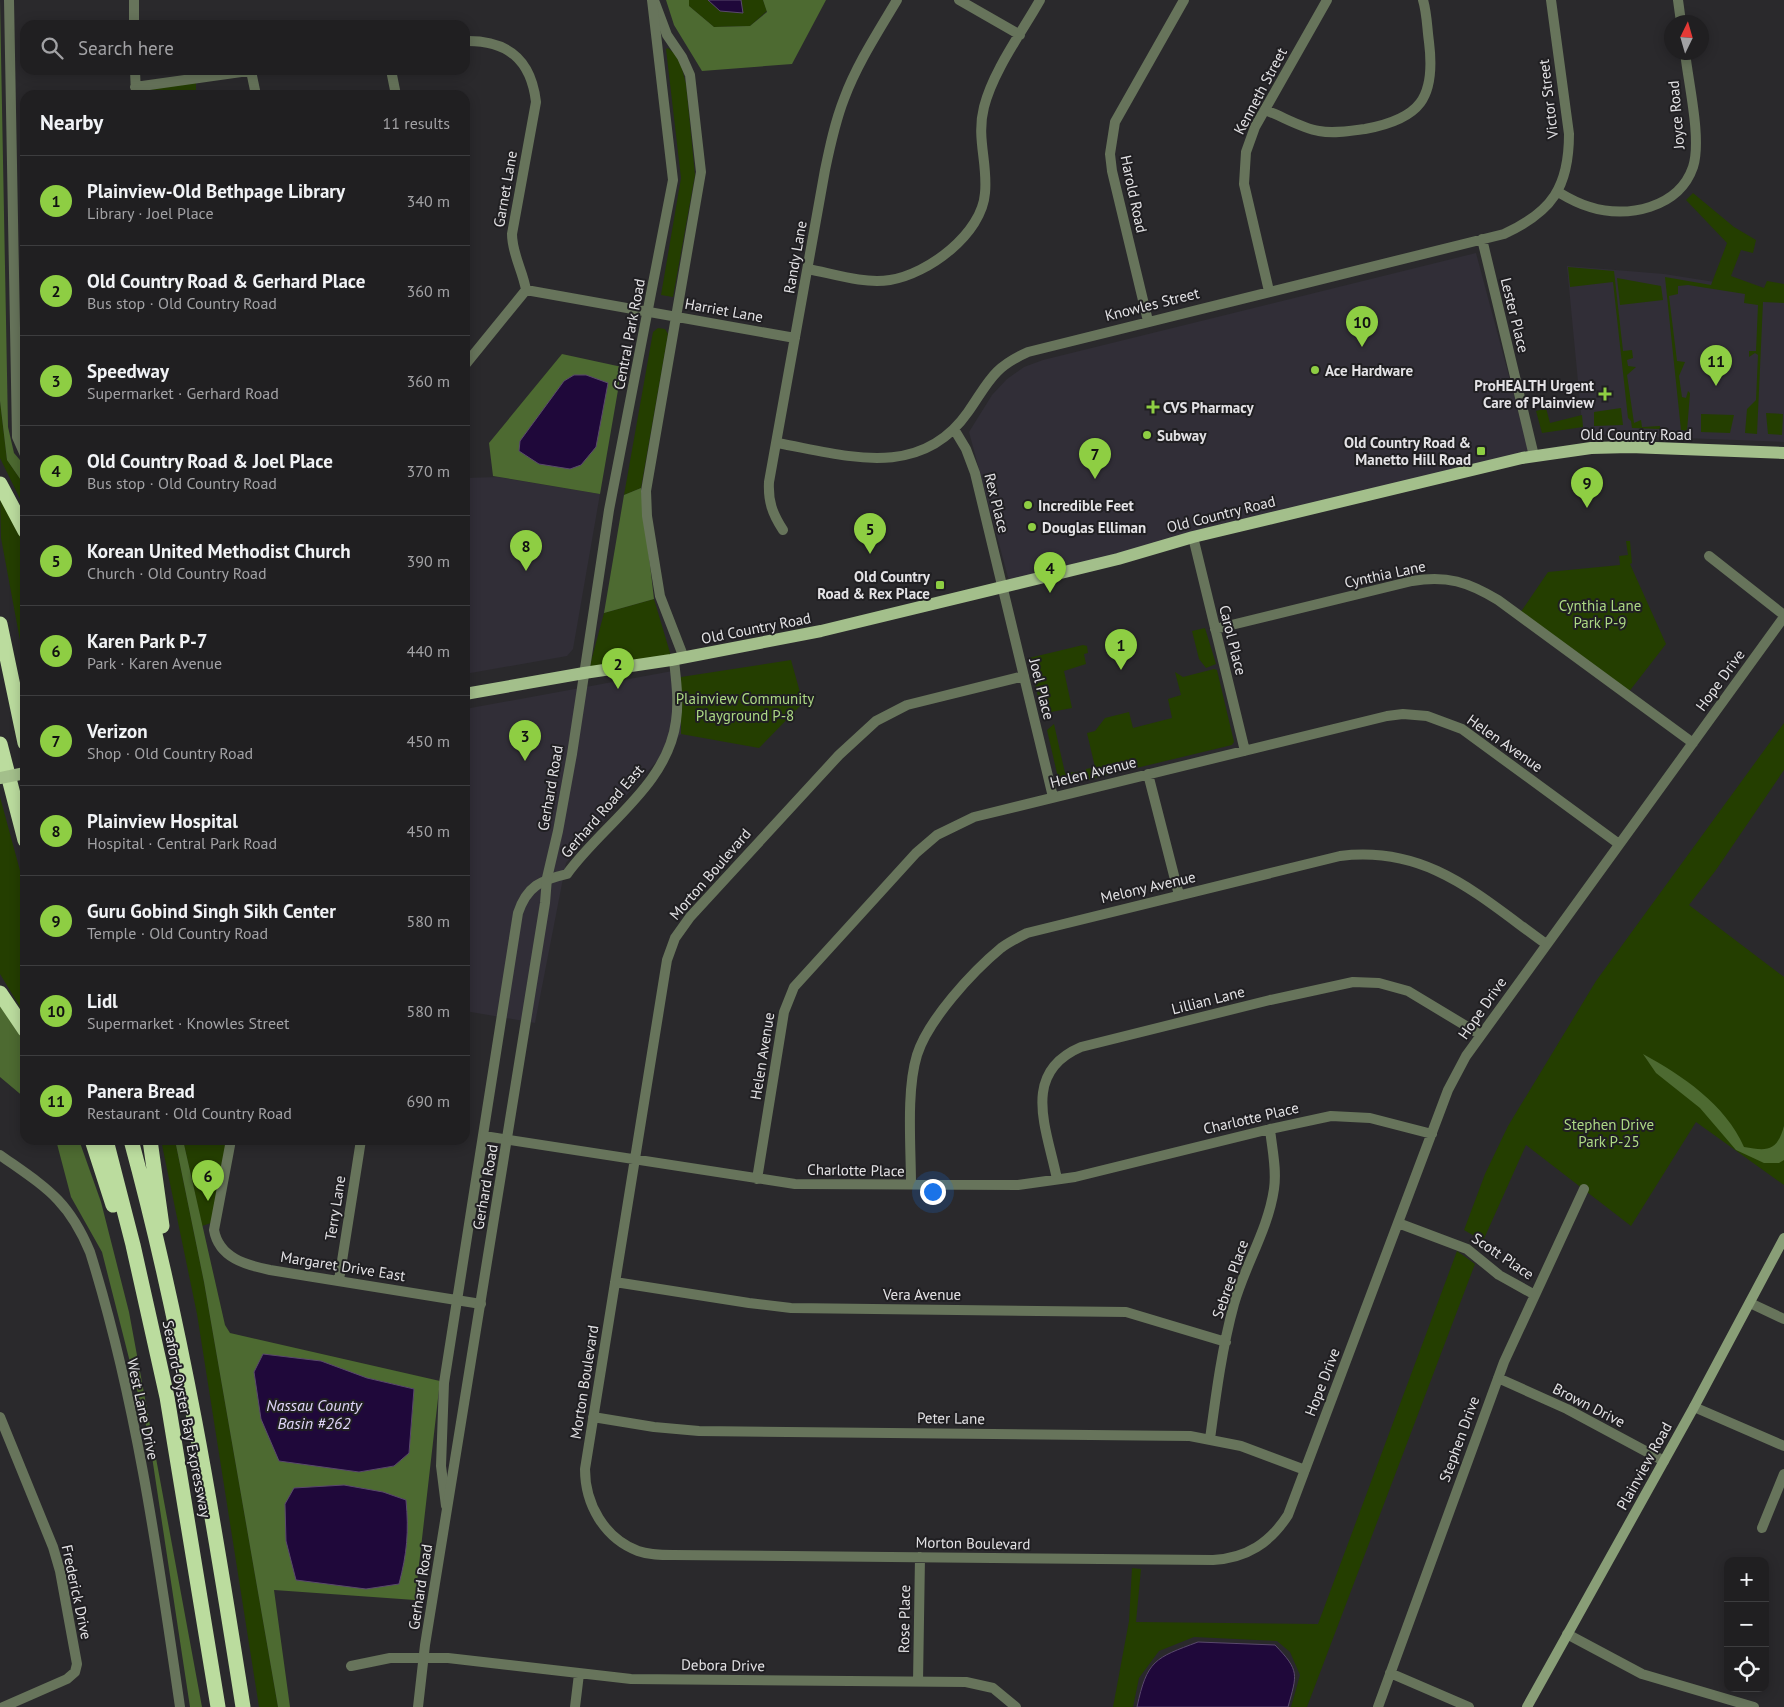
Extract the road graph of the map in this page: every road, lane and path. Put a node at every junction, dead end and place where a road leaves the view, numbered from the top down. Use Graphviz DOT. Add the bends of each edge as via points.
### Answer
graph roads {
  1 [pos="9,0"];
  2 [pos="134,0"];
  3 [pos="653,0"];
  4 [pos="897,0"];
  5 [pos="958,0"];
  6 [pos="1040,0"];
  7 [pos="1184,0"];
  8 [pos="1327,0"];
  9 [pos="1423,0"];
  10 [pos="1551,0"];
  11 [pos="1678,0"];
  12 [pos="1680,15"];
  13 [pos="134,20"];
  14 [pos="1020,35"];
  15 [pos="470,41"];
  16 [pos="1686,60"];
  17 [pos="135,75"];
  18 [pos="229,75"];
  19 [pos="253,75"];
  20 [pos="392,75"];
  21 [pos="135,90"];
  22 [pos="141,90"];
  23 [pos="255,90"];
  24 [pos="395,90"];
  25 [pos="1265,110"];
  26 [pos="1558,192"];
  27 [pos="1482,239"];
  28 [pos="808,269"];
  29 [pos="526,290"];
  30 [pos="1269,291"];
  31 [pos="649,312"];
  32 [pos="676,317"];
  33 [pos="1148,321"];
  34 [pos="795,338"];
  35 [pos="470,359"];
  36 [pos="954,429"];
  37 [pos="777,443"];
  38 [pos="20,444"];
  39 [pos="1784,453"];
  40 [pos="1534,456"];
  41 [pos="0,484"];
  42 [pos="20,521"];
  43 [pos="783,530"];
  44 [pos="1193,537"];
  45 [pos="1708,556"];
  46 [pos="1002,587"];
  47 [pos="1784,616"];
  48 [pos="0,624"];
  49 [pos="1215,630"];
  50 [pos="679,659"];
  51 [pos="584,673"];
  52 [pos="1024,676"];
  53 [pos="470,693"];
  54 [pos="20,719"];
  55 [pos="1693,743"];
  56 [pos="0,744"];
  57 [pos="1245,751"];
  58 [pos="20,774"];
  59 [pos="1148,774"];
  60 [pos="0,778"];
  61 [pos="1053,797"];
  62 [pos="20,821"];
  63 [pos="1619,844"];
  64 [pos="547,878"];
  65 [pos="1179,895"];
  66 [pos="1546,944"];
  67 [pos="0,993"];
  68 [pos="20,1023"];
  69 [pos="1480,1035"];
  70 [pos="1270,1129"];
  71 [pos="1432,1134"];
  72 [pos="484,1136"];
  73 [pos="508,1140"];
  74 [pos="94,1145"];
  75 [pos="107,1145"];
  76 [pos="132,1145"];
  77 [pos="151,1145"];
  78 [pos="230,1145"];
  79 [pos="360,1145"];
  80 [pos="0,1155"];
  81 [pos="634,1159"];
  82 [pos="758,1178"];
  83 [pos="1057,1179"];
  84 [pos="911,1185"];
  85 [pos="1584,1188"];
  86 [pos="1398,1223"];
  87 [pos="1784,1238"];
  88 [pos="338,1280"];
  89 [pos="615,1282"];
  90 [pos="1535,1295"];
  91 [pos="458,1299"];
  92 [pos="1750,1303"];
  93 [pos="481,1304"];
  94 [pos="174,1314"];
  95 [pos="150,1319"];
  96 [pos="1784,1319"];
  97 [pos="1226,1342"];
  98 [pos="1498,1378"];
  99 [pos="1694,1407"];
  100 [pos="0,1417"];
  101 [pos="593,1417"];
  102 [pos="1210,1439"];
  103 [pos="1784,1446"];
  104 [pos="1664,1461"];
  105 [pos="1305,1470"];
  106 [pos="1784,1474"];
  107 [pos="446,1513"];
  108 [pos="1762,1528"];
  109 [pos="920,1557"];
  110 [pos="1568,1634"];
  111 [pos="424,1659"];
  112 [pos="351,1666"];
  113 [pos="1390,1673"];
  114 [pos="579,1674"];
  115 [pos="918,1682"];
  116 [pos="3,1707"];
  117 [pos="180,1707"];
  118 [pos="218,1707"];
  119 [pos="243,1707"];
  120 [pos="418,1707"];
  121 [pos="575,1707"];
  122 [pos="1016,1707"];
  123 [pos="1378,1707"];
  124 [pos="1469,1707"];
  125 [pos="1527,1707"];
  126 [pos="1754,1707"];
  1 -- 38 [label="street" via="17,437"];
  2 -- 13 [label="street"];
  3 -- 31 [label="street, Central Park Road" via="673,180"];
  3 -- 32 [label="street, Central Park Road" via="667,35 682,56 690,75 701,172"];
  4 -- 28 [label="street, Randy Lane" via="857,68 837,118"];
  5 -- 14 [label="street"];
  6 -- 14 [label="street"];
  7 -- 33 [label="street, Harold Road" via="1127,98 1112,135 1112,171"];
  8 -- 25 [label="street, Kenneth Street"];
  9 -- 25 [label="street" via="1432,65 1429,86 1414,109 1400,120 1390,125 1317,131"];
  10 -- 26 [label="street, Victor Street" via="1568,134 1566,172"];
  11 -- 12 [label="street"];
  14 -- 28 [label="street" via="992,84 984,107 980,139 985,194 983,207 966,236 919,270 890,280 856,278"];
  15 -- 29 [label="street, Garnet Lane" via="491,42 506,49 518,58 534,85 536,102 512,234"];
  16 -- 26 [label="street, Joyce Road" via="1696,148 1693,166 1681,188 1659,204 1618,212 1590,207"];
  17 -- 21 [label="street"];
  18 -- 22 [label="street"];
  19 -- 23 [label="street"];
  20 -- 24 [label="street"];
  25 -- 30 [label="street, Kenneth Street" via="1248,146 1244,184"];
  26 -- 27 [label="street, Knowles Street" via="1526,224"];
  27 -- 30 [label="street, Knowles Street"];
  27 -- 40 [label="street, Lester Place"];
  28 -- 34 [label="street, Randy Lane"];
  29 -- 31 [label="street"];
  29 -- 35 [label="street"];
  30 -- 33 [label="street, Knowles Street"];
  31 -- 32 [label="street, Harriet Lane"];
  31 -- 51 [label="street, Central Park Road" via="609,510"];
  32 -- 34 [label="street, Harriet Lane"];
  32 -- 50 [label="street, Central Park Road" via="646,491 660,596"];
  33 -- 36 [label="street, Knowles Street" via="1052,344 1012,359 986,382 968,413"];
  34 -- 37 [label="street, Randy Lane"];
  36 -- 37 [label="street, Knowles Street" via="939,443 912,455 887,459 854,457"];
  36 -- 46 [label="street, Rex Place" via="975,473"];
  37 -- 43 [label="street, Randy Lane" via="768,498"];
  39 -- 40 [label="main road, Old Country Road" via="1630,447 1590,448"];
  40 -- 44 [label="main road, Old Country Road"];
  41 -- 42 [label="highway"];
  44 -- 46 [label="main road, Old Country Road"];
  44 -- 49 [label="street, Carol Place"];
  45 -- 47 [label="street"];
  46 -- 50 [label="main road, Old Country Road" via="821,632"];
  46 -- 52 [label="street, Joel Place"];
  47 -- 55 [label="street, Hope Drive"];
  48 -- 54 [label="highway"];
  49 -- 55 [label="street, Cynthia Lane" via="1412,581 1428,578 1454,580 1498,600"];
  49 -- 57 [label="street, Carol Place"];
  50 -- 51 [label="main road, Old Country Road"];
  50 -- 64 [label="street, Gerhard Road East" via="676,722 658,769 567,874"];
  51 -- 53 [label="main road, Old Country Road"];
  51 -- 64 [label="street, Gerhard Road" via="558,832"];
  52 -- 61 [label="street, Joel Place"];
  52 -- 81 [label="street, Morton Boulevard" via="907,705 876,721 839,755 690,917 675,938 667,960"];
  55 -- 63 [label="street, Hope Drive"];
  56 -- 62 [label="highway"];
  57 -- 59 [label="street, Helen Avenue"];
  57 -- 63 [label="street, Helen Avenue" via="1387,716 1427,716 1462,729"];
  58 -- 60 [label="main road, bridge"];
  59 -- 61 [label="street, Helen Avenue"];
  59 -- 65 [label="street"];
  61 -- 82 [label="street, Helen Avenue" via="974,817 937,835 916,853 794,987 784,1012"];
  63 -- 66 [label="street, Hope Drive"];
  64 -- 72 [label="street" via="524,897 518,913"];
  64 -- 73 [label="street, Gerhard Road"];
  65 -- 66 [label="street, Melony Avenue" via="1340,856 1384,855 1417,862 1452,877"];
  65 -- 84 [label="street, Melony Avenue" via="1028,933 1002,947 976,972 936,1018 917,1056 912,1084"];
  66 -- 69 [label="street, Hope Drive"];
  67 -- 68 [label="highway"];
  69 -- 71 [label="street, Hope Drive" via="1448,1090"];
  69 -- 83 [label="street, Lillian Lane" via="1408,991 1379,983 1353,982 1081,1048 1057,1061 1047,1074 1042,1089"];
  70 -- 71 [label="street, Charlotte Place" via="1312,1119 1350,1116 1390,1122"];
  70 -- 83 [label="street, Charlotte Place"];
  70 -- 97 [label="street, Sebree Place" via="1275,1170 1272,1200 1234,1304"];
  71 -- 86 [label="street, Hope Drive"];
  72 -- 73 [label="street, Charlotte Place"];
  72 -- 91 [label="street"];
  73 -- 81 [label="street, Charlotte Place"];
  73 -- 93 [label="street, Gerhard Road"];
  74 -- 95 [label="highway"];
  75 -- 95 [label="highway, Seaford-Oyster Bay Expressway"];
  76 -- 94 [label="highway, Seaford-Oyster Bay Expressway"];
  77 -- 94 [label="highway"];
  78 -- 88 [label="street, Margaret Drive East" via="214,1222 214,1233 223,1250 247,1265"];
  79 -- 88 [label="street, Terry Lane"];
  80 -- 117 [label="street, West Lane Drive" via="62,1202 82,1231 90,1252 126,1393 153,1531"];
  81 -- 82 [label="street, Charlotte Place"];
  81 -- 89 [label="street, Morton Boulevard"];
  82 -- 84 [label="street, Charlotte Place" via="795,1184"];
  83 -- 84 [label="street, Charlotte Place" via="1018,1185"];
  85 -- 90 [label="street, Stephen Drive"];
  86 -- 90 [label="street, Scott Place" via="1467,1249 1499,1275"];
  86 -- 105 [label="street, Hope Drive"];
  87 -- 92 [label="main road, Plainview Road"];
  88 -- 91 [label="street, Margaret Drive East"];
  89 -- 97 [label="street, Vera Avenue" via="791,1308 1126,1312"];
  89 -- 101 [label="street, Morton Boulevard"];
  90 -- 98 [label="street, Stephen Drive"];
  91 -- 93 [label="street, Margaret Drive East"];
  91 -- 107 [label="street" via="444,1383 441,1466"];
  92 -- 96 [label="street"];
  92 -- 99 [label="main road, Plainview Road"];
  93 -- 107 [label="street, Gerhard Road"];
  94 -- 119 [label="highway, Seaford-Oyster Bay Expressway" via="203,1461"];
  95 -- 118 [label="highway, Seaford-Oyster Bay Expressway" via="181,1474"];
  97 -- 102 [label="street, Sebree Place"];
  98 -- 104 [label="street, Brown Drive" via="1567,1409"];
  98 -- 113 [label="street, Stephen Drive"];
  99 -- 103 [label="street"];
  99 -- 104 [label="main road, Plainview Road"];
  100 -- 116 [label="street, Frederick Drive" via="53,1547 77,1664 75,1672 67,1679"];
  101 -- 102 [label="street, Peter Lane" via="700,1431"];
  101 -- 109 [label="street, Morton Boulevard" via="585,1469 589,1501 609,1532 638,1551 673,1555"];
  102 -- 105 [label="street, Peter Lane" via="1241,1446"];
  104 -- 110 [label="main road, Plainview Road"];
  105 -- 109 [label="street, Morton Boulevard" via="1288,1515 1278,1531 1251,1552 1227,1559"];
  106 -- 108 [label="street"];
  107 -- 111 [label="street, Gerhard Road"];
  109 -- 115 [label="street, Rose Place"];
  110 -- 125 [label="main road, Plainview Road"];
  110 -- 126 [label="street" via="1642,1674"];
  111 -- 112 [label="street, Debora Drive" via="390,1658"];
  111 -- 114 [label="street, Debora Drive" via="448,1658"];
  111 -- 120 [label="street, Gerhard Road"];
  113 -- 123 [label="street, Stephen Drive"];
  113 -- 124 [label="street"];
  114 -- 115 [label="street, Debora Drive" via="631,1679"];
  114 -- 121 [label="street"];
  115 -- 122 [label="street, Debora Drive" via="980,1684 993,1688"];
}
